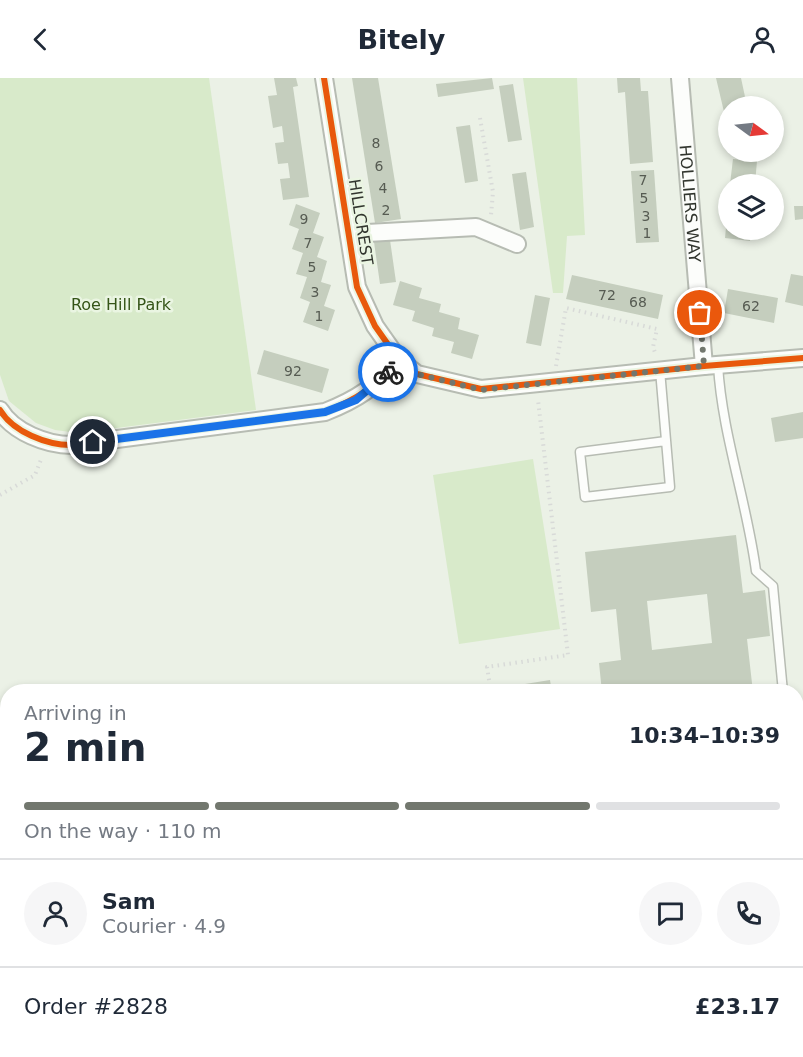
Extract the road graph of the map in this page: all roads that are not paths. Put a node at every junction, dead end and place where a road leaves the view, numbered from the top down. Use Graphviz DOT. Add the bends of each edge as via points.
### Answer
graph roads {
  1 [pos="324,78"];
  2 [pos="680,78"];
  3 [pos="350,234"];
  4 [pos="517,244"];
  5 [pos="803,358"];
  6 [pos="399,360"];
  7 [pos="711,365"];
  8 [pos="660,370"];
  9 [pos="0,410"];
  10 [pos="666,441"];
  11 [pos="782,684"];
  1 -- 3 [label="street, HILLCREST"];
  2 -- 7 [label="street, HOLLIERS WAY"];
  3 -- 4 [label="street" via="461,226 490,231"];
  3 -- 6 [label="street, HILLCREST" via="357,287 375,326"];
  5 -- 7 [label="street"];
  6 -- 8 [label="street" via="417,374 481,390"];
  6 -- 9 [label="street" via="379,383 356,400 325,412 71,445 48,442 21,430"];
  7 -- 8 [label="street"];
  7 -- 11 [label="lane" via="752,538 756,571 773,586"];
  8 -- 10 [label="lane"];
  10 -- 10 [label="lane" via="670,487 585,497 580,452"];
}
